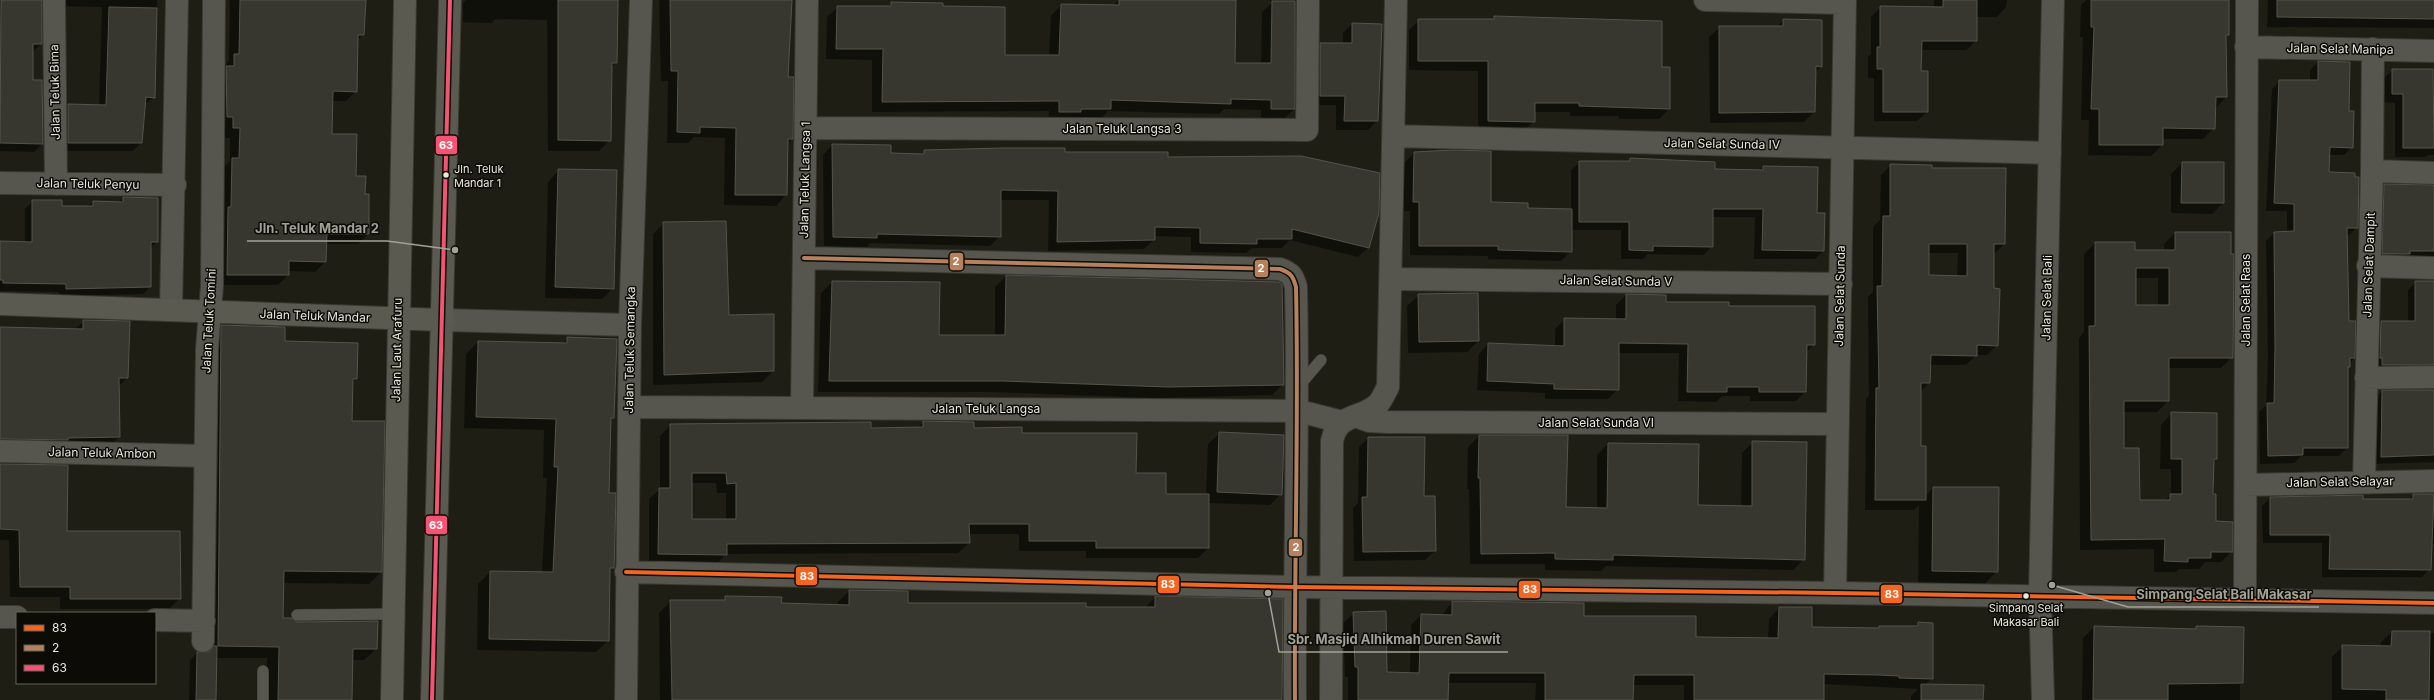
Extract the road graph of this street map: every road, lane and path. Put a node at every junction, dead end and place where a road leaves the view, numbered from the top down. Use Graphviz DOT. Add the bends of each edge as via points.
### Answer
graph roads {
  1 [pos="54,0"];
  2 [pos="178,0"];
  3 [pos="214,0"];
  4 [pos="405,0"];
  5 [pos="450,0"];
  6 [pos="641,0"];
  7 [pos="807,0"];
  8 [pos="1308,0"];
  9 [pos="1396,0"];
  10 [pos="1705,0"];
  11 [pos="2052,0"];
  12 [pos="2247,0"];
  13 [pos="1845,1"];
  14 [pos="2246,48"];
  15 [pos="2373,49"];
  16 [pos="2434,50"];
  17 [pos="806,128"];
  18 [pos="1394,136"];
  19 [pos="1843,147"];
  20 [pos="2050,153"];
  21 [pos="2372,171"];
  22 [pos="2434,173"];
  23 [pos="0,183"];
  24 [pos="56,184"];
  25 [pos="175,185"];
  26 [pos="804,258"];
  27 [pos="2368,266"];
  28 [pos="2434,268"];
  29 [pos="1391,279"];
  30 [pos="1841,284"];
  31 [pos="0,304"];
  32 [pos="171,310"];
  33 [pos="210,312"];
  34 [pos="398,319"];
  35 [pos="443,320"];
  36 [pos="630,325"];
  37 [pos="1321,360"];
  38 [pos="2434,377"];
  39 [pos="2366,378"];
  40 [pos="1298,387"];
  41 [pos="629,407"];
  42 [pos="802,408"];
  43 [pos="1299,411"];
  44 [pos="1348,419"];
  45 [pos="1838,424"];
  46 [pos="0,451"];
  47 [pos="205,456"];
  48 [pos="2434,480"];
  49 [pos="2364,481"];
  50 [pos="2246,485"];
  51 [pos="626,572"];
  52 [pos="1294,587"];
  53 [pos="1330,587"];
  54 [pos="1835,593"];
  55 [pos="2040,596"];
  56 [pos="2245,599"];
  57 [pos="2434,603"];
  58 [pos="393,614"];
  59 [pos="297,615"];
  60 [pos="0,617"];
  61 [pos="16,618"];
  62 [pos="156,620"];
  63 [pos="263,671"];
  64 [pos="263,700"];
  65 [pos="392,700"];
  66 [pos="432,700"];
  67 [pos="626,700"];
  68 [pos="1295,700"];
  69 [pos="1331,700"];
  70 [pos="2043,700"];
  1 -- 24 [label="street, Jalan Teluk Bima"];
  2 -- 25 [label="street"];
  3 -- 33 [label="street, Jalan Teluk Tomini"];
  4 -- 34 [label="street, Jalan Laut Arafuru"];
  5 -- 35 [label="street"];
  6 -- 36 [label="street, Jalan Teluk Semangka"];
  7 -- 17 [label="street, Jalan Teluk Langsa 1"];
  8 -- 17 [label="street, Jalan Teluk Langsa 3" via="1307,130"];
  9 -- 18 [label="street"];
  10 -- 13 [label="street"];
  11 -- 20 [label="street, Jalan Selat Bali"];
  12 -- 14 [label="street, Jalan Selat Raas"];
  13 -- 19 [label="street, Jalan Selat Sunda"];
  14 -- 15 [label="street, Jalan Selat Manipa"];
  14 -- 50 [label="street, Jalan Selat Raas"];
  15 -- 16 [label="street, Jalan Selat Manipa"];
  15 -- 21 [label="street, Jalan Selat Dampit"];
  17 -- 26 [label="street, Jalan Teluk Langsa 1"];
  18 -- 19 [label="street, Jalan Selat Sunda IV"];
  18 -- 29 [label="street"];
  19 -- 20 [label="street, Jalan Selat Sunda IV"];
  19 -- 30 [label="street, Jalan Selat Sunda"];
  20 -- 55 [label="street, Jalan Selat Bali"];
  21 -- 22 [label="street"];
  21 -- 27 [label="street, Jalan Selat Dampit"];
  23 -- 24 [label="street, Jalan Teluk Penyu"];
  24 -- 25 [label="street, Jalan Teluk Penyu"];
  25 -- 32 [label="street"];
  26 -- 40 [label="street" via="1280,269 1294,277 1296,287"];
  26 -- 42 [label="street, Jalan Teluk Langsa 1"];
  27 -- 28 [label="street"];
  27 -- 39 [label="street, Jalan Selat Dampit"];
  29 -- 30 [label="street, Jalan Selat Sunda V"];
  29 -- 44 [label="street" via="1388,387 1378,404"];
  30 -- 45 [label="street, Jalan Selat Sunda"];
  31 -- 32 [label="street, Jalan Teluk Mandar"];
  32 -- 33 [label="street, Jalan Teluk Mandar"];
  33 -- 34 [label="street, Jalan Teluk Mandar"];
  33 -- 47 [label="street, Jalan Teluk Tomini"];
  34 -- 35 [label="street, Jalan Teluk Mandar"];
  34 -- 58 [label="street, Jalan Laut Arafuru"];
  35 -- 36 [label="street, Jalan Teluk Mandar"];
  35 -- 66 [label="street"];
  36 -- 41 [label="street, Jalan Teluk Semangka"];
  37 -- 40 [label="lane"];
  38 -- 39 [label="street"];
  39 -- 49 [label="street, Jalan Selat Dampit"];
  40 -- 43 [label="street"];
  41 -- 42 [label="street, Jalan Teluk Langsa"];
  41 -- 51 [label="street, Jalan Teluk Semangka"];
  42 -- 43 [label="street, Jalan Teluk Langsa"];
  43 -- 44 [label="street, Jalan Teluk Langsa"];
  43 -- 52 [label="street"];
  44 -- 45 [label="street, Jalan Selat Sunda VI" via="1388,422"];
  44 -- 53 [label="street" via="1334,430 1332,441"];
  45 -- 54 [label="street, Jalan Selat Sunda"];
  46 -- 47 [label="street, Jalan Teluk Ambon"];
  47 -- 62 [label="street, Jalan Teluk Tomini" via="204,631"];
  48 -- 49 [label="street, Jalan Selat Selayar"];
  49 -- 50 [label="street, Jalan Selat Selayar"];
  50 -- 56 [label="street, Jalan Selat Raas"];
  51 -- 52 [label="street"];
  51 -- 67 [label="street, Jalan Teluk Semangka"];
  52 -- 53 [label="street"];
  52 -- 68 [label="street"];
  53 -- 54 [label="street"];
  53 -- 69 [label="street"];
  54 -- 55 [label="street"];
  55 -- 56 [label="street"];
  55 -- 70 [label="street, Jalan Selat Bali"];
  56 -- 57 [label="street"];
  58 -- 59 [label="lane"];
  58 -- 65 [label="street, Jalan Laut Arafuru"];
  60 -- 61 [label="street"];
  63 -- 64 [label="lane"];
}
